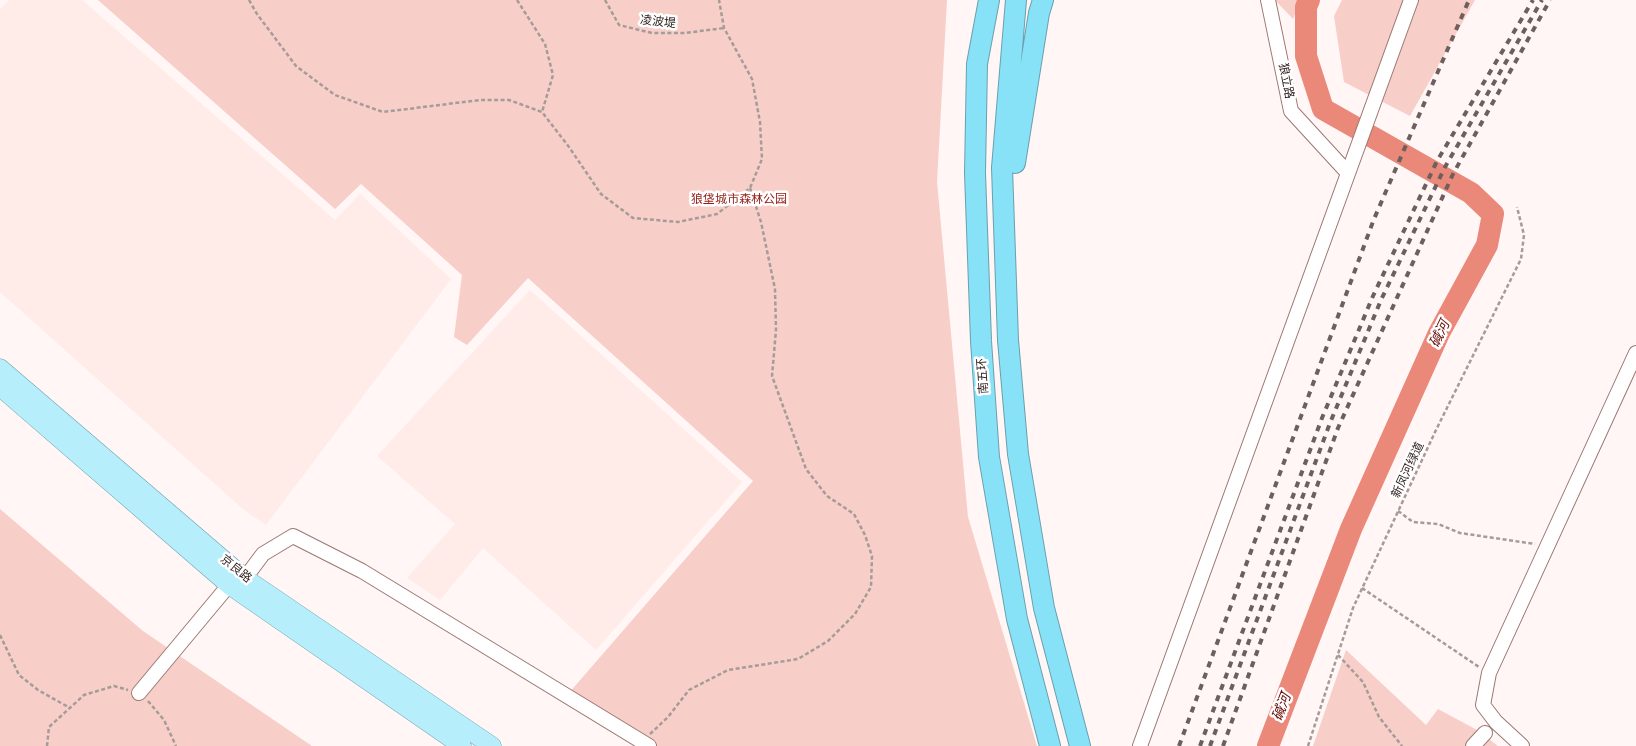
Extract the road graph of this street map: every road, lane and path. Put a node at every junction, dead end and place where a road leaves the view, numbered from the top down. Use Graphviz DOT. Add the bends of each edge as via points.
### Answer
graph roads {
  1 [pos="249,0"];
  2 [pos="517,0"];
  3 [pos="605,0"];
  4 [pos="719,0"];
  5 [pos="980,0"];
  6 [pos="989,0"];
  7 [pos="1016,0"];
  8 [pos="1043,0"];
  9 [pos="1268,0"];
  10 [pos="1411,0"];
  11 [pos="724,28"];
  12 [pos="977,64"];
  13 [pos="542,112"];
  14 [pos="1348,172"];
  15 [pos="750,188"];
  16 [pos="1516,207"];
  17 [pos="1004,226"];
  18 [pos="1636,353"];
  19 [pos="0,368"];
  20 [pos="0,387"];
  21 [pos="1398,511"];
  22 [pos="1547,546"];
  23 [pos="245,578"];
  24 [pos="229,585"];
  25 [pos="1362,588"];
  26 [pos="0,635"];
  27 [pos="1338,655"];
  28 [pos="1489,673"];
  29 [pos="139,693"];
  30 [pos="70,708"];
  31 [pos="1485,733"];
  32 [pos="645,744"];
  33 [pos="46,746"];
  34 [pos="176,746"];
  35 [pos="462,746"];
  36 [pos="492,746"];
  37 [pos="1050,746"];
  38 [pos="1080,746"];
  39 [pos="1140,746"];
  40 [pos="1308,746"];
  41 [pos="1402,746"];
  42 [pos="1473,746"];
  43 [pos="1522,746"];
  1 -- 13 [label="path" via="296,66 335,95 383,112 471,101 508,100"];
  2 -- 13 [label="path" via="545,44 553,74"];
  3 -- 11 [label="path, 凌波堤" via="619,25 644,31 685,33"];
  4 -- 11 [label="path"];
  5 -- 12 [label="highway"];
  6 -- 12 [label="highway, 南五环"];
  7 -- 17 [label="highway" via="1002,168"];
  8 -- 17 [label="highway"];
  9 -- 14 [label="street, 狼立路" via="1291,111"];
  10 -- 14 [label="street"];
  11 -- 15 [label="path" via="752,79 760,122 762,159"];
  12 -- 37 [label="highway, 南五环" via="975,173 989,457 1018,619"];
  13 -- 15 [label="path" via="601,194 633,218 678,222 717,214"];
  14 -- 39 [label="street"];
  15 -- 32 [label="path" via="761,222 775,289 772,376 806,469 827,496 854,514 866,535 872,556 871,587 855,614 828,641 798,659 728,670 689,690"];
  16 -- 21 [label="path, 新凤河绿道" via="1524,234 1521,259"];
  17 -- 38 [label="highway" via="1008,340 1018,454 1044,608"];
  18 -- 22 [label="street"];
  19 -- 23 [label="main road, 京良路"];
  20 -- 24 [label="main road, 京良路"];
  21 -- 22 [label="path" via="1413,522 1438,524 1460,533"];
  21 -- 25 [label="path, 新凤河绿道"];
  22 -- 28 [label="street"];
  23 -- 24 [label="street"];
  23 -- 32 [label="street" via="263,554 293,536 362,571"];
  23 -- 36 [label="main road, 京良路"];
  24 -- 29 [label="street"];
  24 -- 35 [label="main road, 京良路"];
  25 -- 27 [label="path, 新凤河绿道"];
  25 -- 28 [label="path"];
  26 -- 30 [label="path" via="19,675"];
  27 -- 40 [label="path, 新凤河绿道"];
  27 -- 41 [label="path" via="1363,682 1379,717"];
  28 -- 43 [label="street" via="1483,705"];
  29 -- 30 [label="path" via="114,686 84,695"];
  29 -- 34 [label="path" via="164,720"];
  30 -- 33 [label="path" via="49,727"];
  31 -- 42 [label="street"];
}
